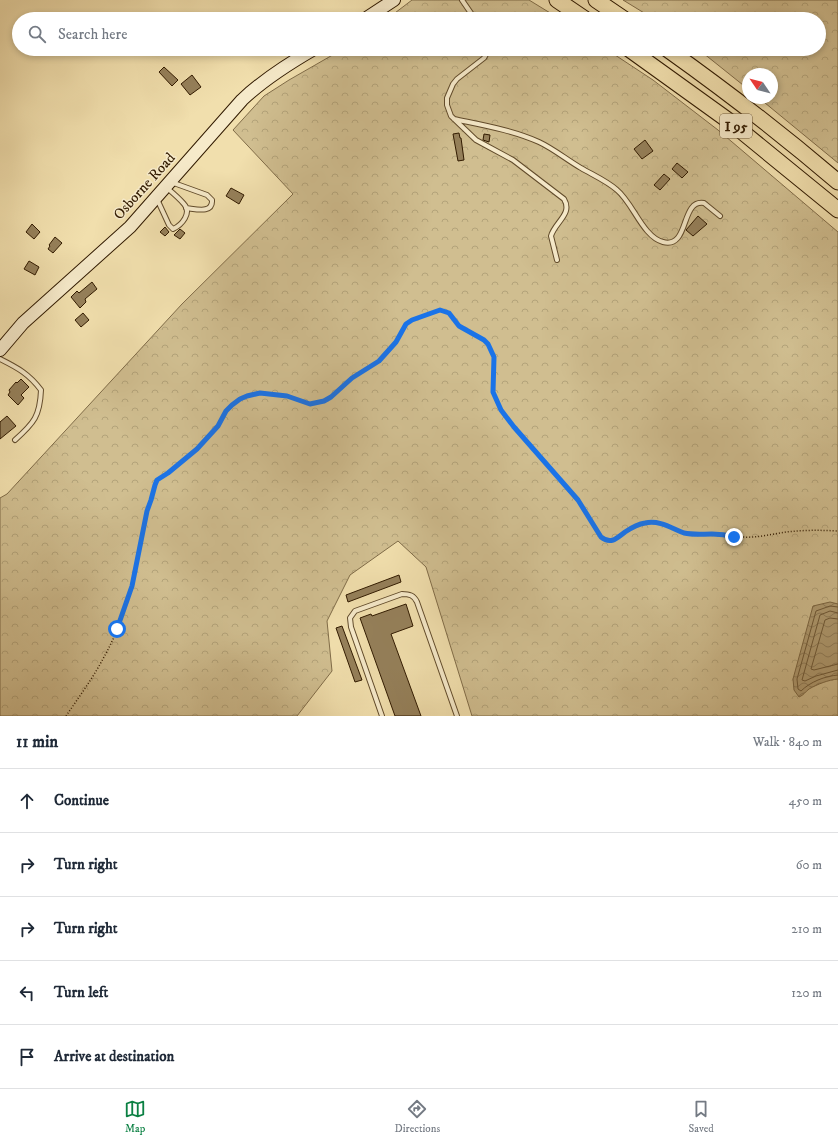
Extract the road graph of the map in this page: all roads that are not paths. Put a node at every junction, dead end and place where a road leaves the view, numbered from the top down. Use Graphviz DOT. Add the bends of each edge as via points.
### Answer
graph roads {
  1 [pos="394,0"];
  2 [pos="462,0"];
  3 [pos="557,0"];
  4 [pos="596,0"];
  5 [pos="376,12"];
  6 [pos="470,12"];
  7 [pos="575,12"];
  8 [pos="614,12"];
  9 [pos="302,56"];
  10 [pos="485,56"];
  11 [pos="639,56"];
  12 [pos="677,56"];
  13 [pos="454,119"];
  14 [pos="838,182"];
  15 [pos="167,184"];
  16 [pos="156,197"];
  17 [pos="186,208"];
  18 [pos="838,210"];
  19 [pos="720,216"];
  20 [pos="557,260"];
  21 [pos="0,350"];
  22 [pos="0,359"];
  23 [pos="14,440"];
  24 [pos="382,716"];
  25 [pos="458,716"];
  1 -- 5 [label="street"];
  2 -- 6 [label="lane"];
  3 -- 7 [label="highway"];
  4 -- 8 [label="highway"];
  9 -- 15 [label="street, Osborne Road" via="247,96"];
  10 -- 13 [label="lane" via="457,79 449,91 447,105 450,116"];
  11 -- 18 [label="highway, I 95" via="729,121"];
  12 -- 14 [label="highway, I 95" via="739,101"];
  13 -- 19 [label="lane" via="514,133 551,148 616,188 629,202 644,227 662,242 676,239 684,228 692,206 697,203 704,203"];
  13 -- 20 [label="lane" via="476,140 513,160 567,204 566,214 551,236"];
  15 -- 16 [label="street, Osborne Road"];
  15 -- 17 [label="lane"];
  15 -- 17 [label="lane" via="207,195 212,200 210,208 204,210"];
  16 -- 17 [label="lane" via="169,226 173,229 182,224"];
  16 -- 21 [label="street, Osborne Road" via="130,227 23,323"];
  22 -- 23 [label="lane" via="33,378 41,390 40,407 30,426"];
  24 -- 25 [label="lane" via="350,618 355,611 406,594 413,596 417,602"];
}
